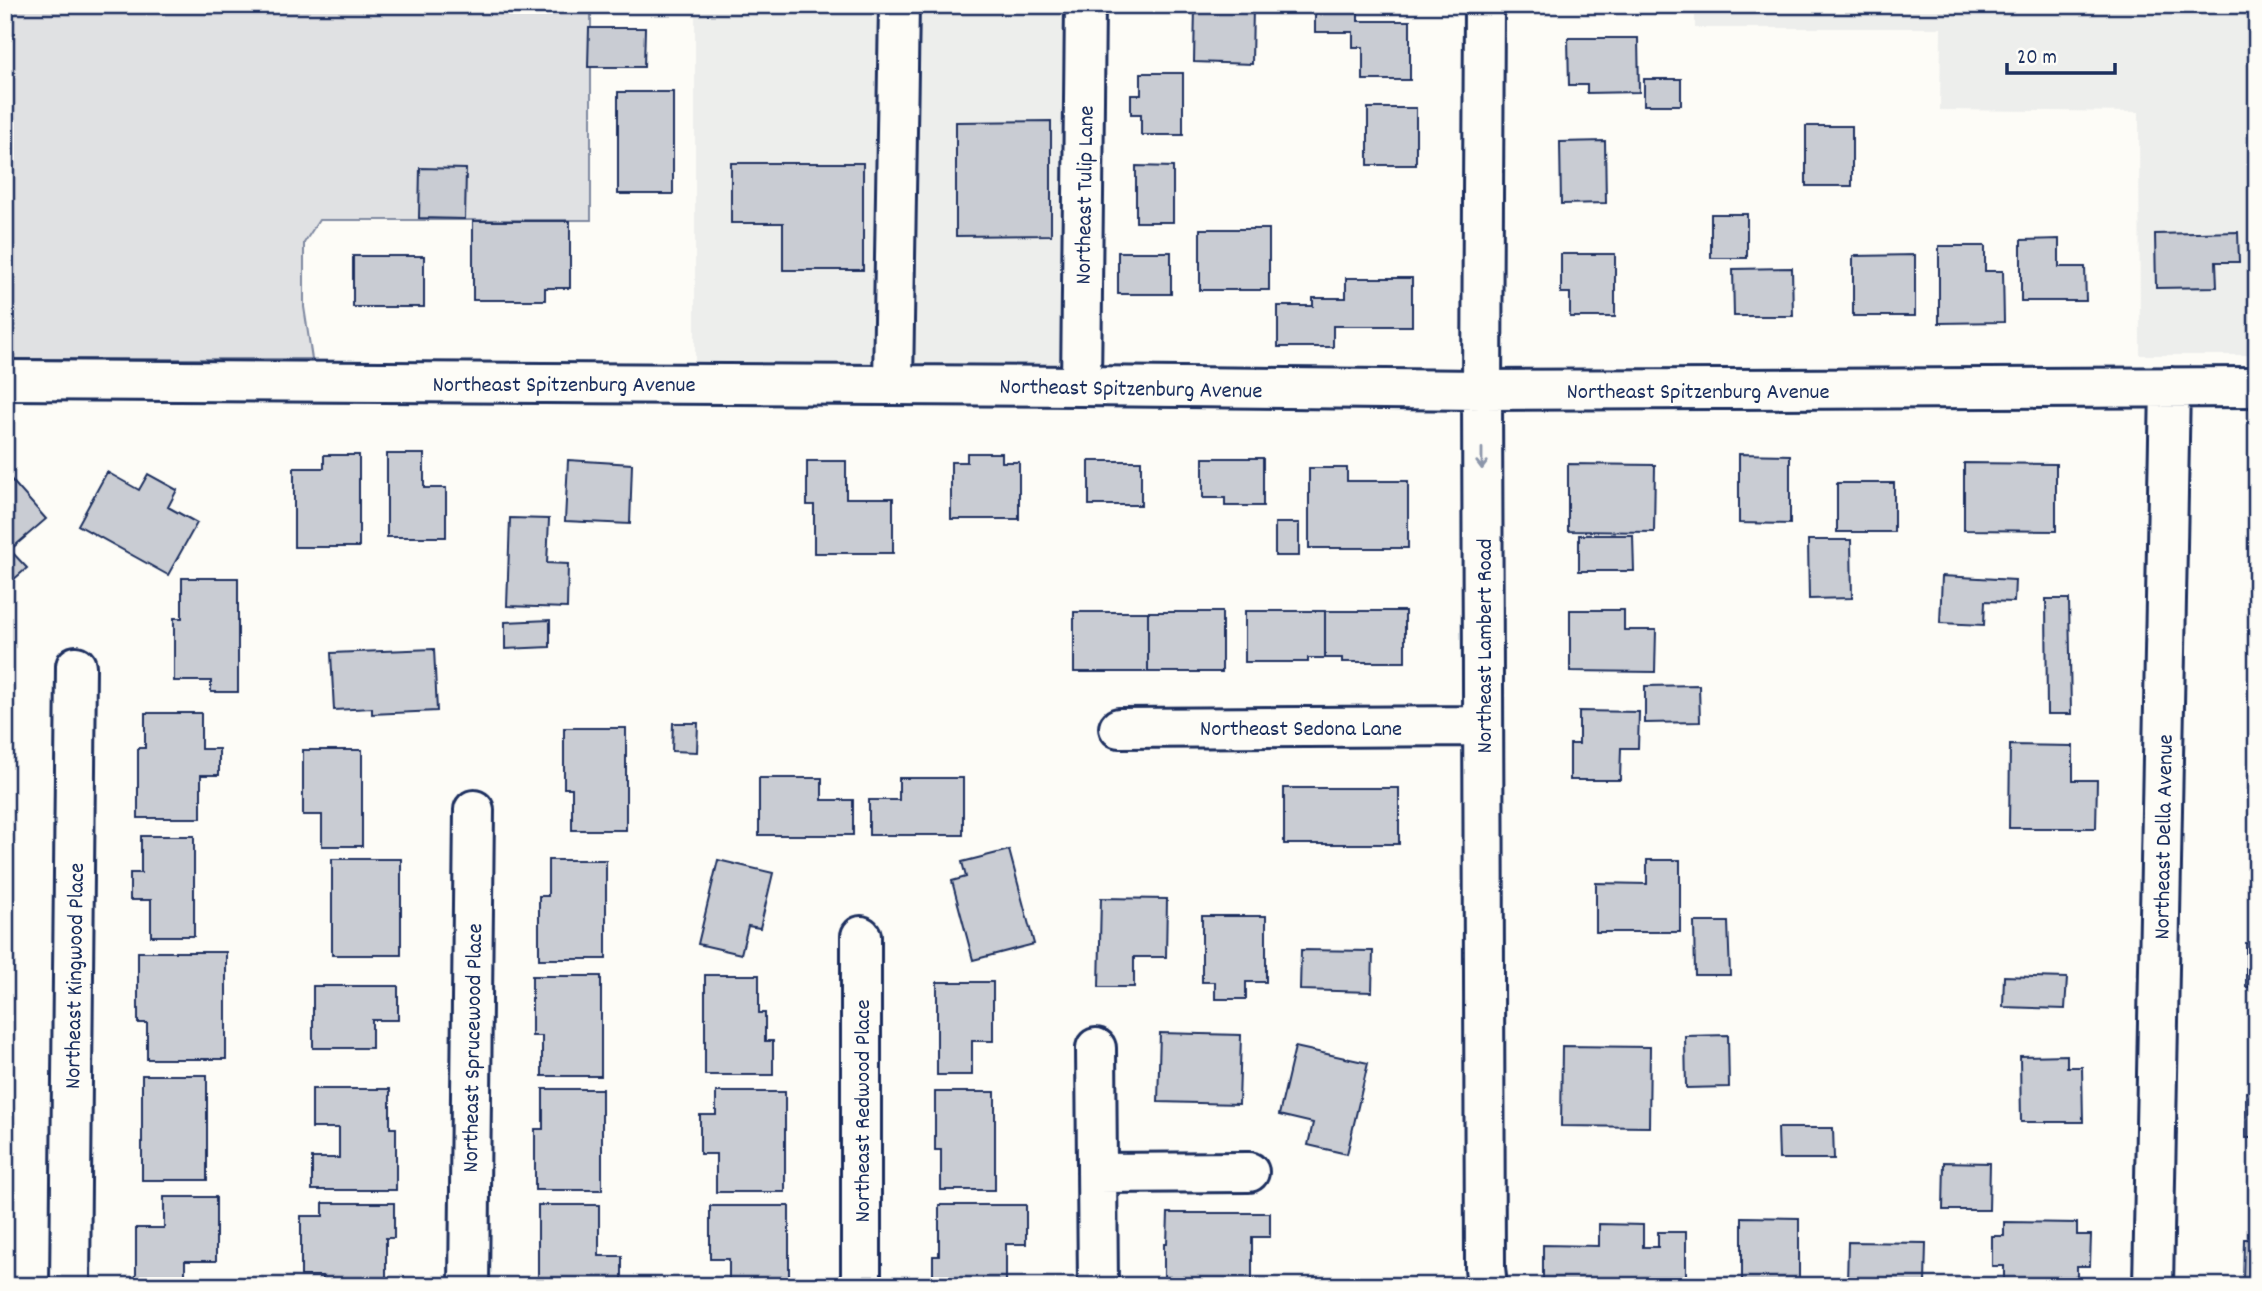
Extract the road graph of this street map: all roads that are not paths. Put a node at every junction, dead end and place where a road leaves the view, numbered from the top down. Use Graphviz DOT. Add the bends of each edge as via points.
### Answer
graph roads {
  1 [pos="898,5"];
  2 [pos="1085,5"];
  3 [pos="1485,5"];
  4 [pos="5,380"];
  5 [pos="893,384"];
  6 [pos="1081,386"];
  7 [pos="2170,387"];
  8 [pos="2257,387"];
  9 [pos="1482,390"];
  10 [pos="76,666"];
  11 [pos="1483,726"];
  12 [pos="1119,728"];
  13 [pos="474,810"];
  14 [pos="861,936"];
  15 [pos="1096,1048"];
  16 [pos="1249,1172"];
  17 [pos="1097,1173"];
  18 [pos="70,1286"];
  19 [pos="469,1286"];
  20 [pos="861,1286"];
  21 [pos="1098,1286"];
  22 [pos="1487,1286"];
  23 [pos="2153,1286"];
  1 -- 5 [label="street"];
  2 -- 6 [label="street, Northeast Tulip Lane"];
  3 -- 9 [label="street, Northeast Lambert Road"];
  4 -- 5 [label="street, Northeast Spitzenburg Avenue"];
  5 -- 6 [label="street, Northeast Spitzenburg Avenue"];
  6 -- 9 [label="street, Northeast Spitzenburg Avenue"];
  7 -- 8 [label="street, Northeast Spitzenburg Avenue"];
  7 -- 9 [label="street, Northeast Spitzenburg Avenue"];
  7 -- 23 [label="street, Northeast Della Avenue"];
  9 -- 11 [label="street, Northeast Lambert Road, one-way"];
  10 -- 18 [label="street, Northeast Kingwood Place"];
  11 -- 12 [label="street, Northeast Sedona Lane"];
  11 -- 22 [label="street, Northeast Lambert Road"];
  13 -- 19 [label="street, Northeast Sprucewood Place"];
  14 -- 20 [label="street, Northeast Redwood Place"];
  15 -- 17 [label="street"];
  16 -- 17 [label="street"];
  17 -- 21 [label="street"];
}
